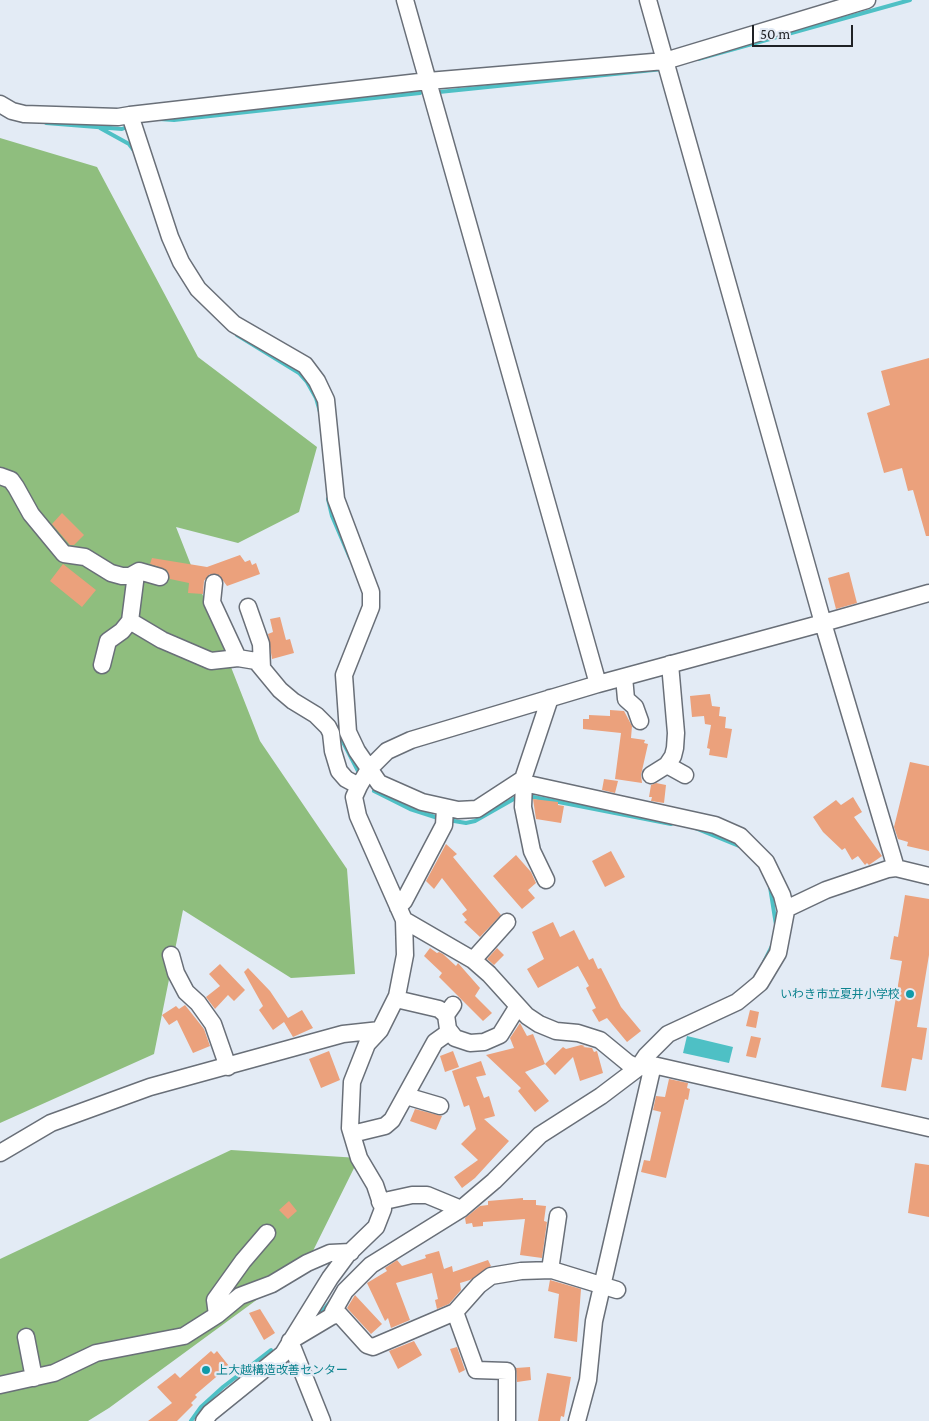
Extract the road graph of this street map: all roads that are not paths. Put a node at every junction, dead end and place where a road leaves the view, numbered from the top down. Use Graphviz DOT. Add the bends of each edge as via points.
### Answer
graph roads {
  1 [pos="405,0"];
  2 [pos="648,0"];
  3 [pos="867,0"];
  4 [pos="666,66"];
  5 [pos="428,81"];
  6 [pos="0,104"];
  7 [pos="133,123"];
  8 [pos="0,476"];
  9 [pos="136,574"];
  10 [pos="160,577"];
  11 [pos="214,583"];
  12 [pos="929,594"];
  13 [pos="248,607"];
  14 [pos="130,621"];
  15 [pos="823,623"];
  16 [pos="238,658"];
  17 [pos="670,664"];
  18 [pos="102,665"];
  19 [pos="262,668"];
  20 [pos="624,677"];
  21 [pos="598,684"];
  22 [pos="550,698"];
  23 [pos="640,721"];
  24 [pos="667,765"];
  25 [pos="369,769"];
  26 [pos="651,775"];
  27 [pos="685,775"];
  28 [pos="359,786"];
  29 [pos="523,790"];
  30 [pos="445,817"];
  31 [pos="896,868"];
  32 [pos="929,876"];
  33 [pos="546,880"];
  34 [pos="786,909"];
  35 [pos="401,914"];
  36 [pos="507,922"];
  37 [pos="171,955"];
  38 [pos="473,960"];
  39 [pos="396,999"];
  40 [pos="518,1006"];
  41 [pos="380,1030"];
  42 [pos="449,1032"];
  43 [pos="638,1065"];
  44 [pos="228,1067"];
  45 [pos="406,1096"];
  46 [pos="440,1106"];
  47 [pos="929,1128"];
  48 [pos="352,1134"];
  49 [pos="0,1153"];
  50 [pos="380,1202"];
  51 [pos="456,1207"];
  52 [pos="558,1216"];
  53 [pos="267,1233"];
  54 [pos="351,1252"];
  55 [pos="550,1270"];
  56 [pos="331,1284"];
  57 [pos="610,1288"];
  58 [pos="333,1312"];
  59 [pos="456,1312"];
  60 [pos="217,1316"];
  61 [pos="26,1337"];
  62 [pos="290,1341"];
  63 [pos="34,1378"];
  64 [pos="0,1384"];
  65 [pos="204,1421"];
  66 [pos="322,1421"];
  67 [pos="507,1421"];
  68 [pos="577,1421"];
  1 -- 5 [label="street"];
  2 -- 4 [label="street"];
  3 -- 4 [label="street"];
  4 -- 5 [label="street"];
  4 -- 15 [label="street"];
  5 -- 7 [label="street"];
  5 -- 21 [label="street"];
  6 -- 7 [label="street" via="24,114 118,117"];
  7 -- 25 [label="street" via="170,237 198,289 234,324 305,365 326,400 336,499 371,592 371,607 344,675 348,732"];
  8 -- 9 [label="street" via="11,480 31,514 64,554 85,557 111,573 122,576"];
  9 -- 10 [label="street" via="147,572"];
  9 -- 14 [label="street"];
  11 -- 16 [label="street" via="212,602"];
  12 -- 15 [label="street"];
  13 -- 19 [label="street" via="261,644"];
  14 -- 16 [label="street" via="162,640 210,661"];
  14 -- 18 [label="street" via="108,641"];
  15 -- 17 [label="street"];
  15 -- 31 [label="street"];
  16 -- 19 [label="street" via="256,661"];
  17 -- 20 [label="street"];
  17 -- 24 [label="street" via="676,733 673,756"];
  19 -- 28 [label="street" via="292,701 316,715 328,727 339,771"];
  20 -- 21 [label="street"];
  20 -- 23 [label="street" via="626,699 635,707"];
  21 -- 22 [label="street"];
  22 -- 25 [label="street" via="411,740 387,751"];
  22 -- 29 [label="street"];
  24 -- 26 [label="street"];
  24 -- 27 [label="street"];
  25 -- 28 [label="street"];
  25 -- 30 [label="street" via="379,783 422,802"];
  28 -- 35 [label="street" via="354,797 358,816"];
  29 -- 30 [label="street" via="477,809 458,810"];
  29 -- 33 [label="street" via="532,851"];
  29 -- 34 [label="street" via="724,827 751,845 766,862"];
  30 -- 35 [label="street" via="404,901"];
  31 -- 32 [label="street"];
  31 -- 34 [label="street" via="881,870 826,890"];
  34 -- 43 [label="street" via="778,952 760,983 737,1002 668,1034"];
  35 -- 38 [label="street"];
  35 -- 39 [label="street" via="405,955"];
  36 -- 38 [label="street"];
  37 -- 44 [label="street" via="186,992 212,1024"];
  38 -- 40 [label="street"];
  39 -- 41 [label="street"];
  39 -- 42 [label="street" via="449,1010"];
  40 -- 42 [label="street" via="500,1035 493,1039 465,1043"];
  40 -- 43 [label="street" via="527,1016 547,1027 600,1040"];
  41 -- 44 [label="street" via="343,1034"];
  41 -- 48 [label="street" via="367,1044 352,1082"];
  42 -- 45 [label="street" via="434,1042"];
  43 -- 47 [label="street"];
  43 -- 51 [label="street" via="601,1096 540,1135 494,1181"];
  43 -- 57 [label="street"];
  44 -- 49 [label="street" via="150,1087 51,1123"];
  45 -- 46 [label="street"];
  45 -- 48 [label="street" via="385,1126"];
  48 -- 50 [label="street" via="359,1158 375,1185"];
  50 -- 51 [label="street" via="427,1195"];
  50 -- 54 [label="street" via="382,1209 376,1227"];
  51 -- 58 [label="street" via="371,1264 345,1291"];
  52 -- 55 [label="street"];
  53 -- 60 [label="street" via="215,1300"];
  54 -- 56 [label="street"];
  54 -- 60 [label="street" via="330,1253 307,1263 272,1284 240,1296"];
  55 -- 57 [label="street"];
  55 -- 59 [label="street" via="491,1276"];
  56 -- 58 [label="street"];
  56 -- 62 [label="street"];
  57 -- 68 [label="street" via="594,1321 588,1380"];
  58 -- 59 [label="street" via="373,1347"];
  58 -- 62 [label="street"];
  59 -- 67 [label="street" via="476,1370 508,1372"];
  60 -- 63 [label="street" via="184,1336 96,1353 54,1373"];
  61 -- 63 [label="street"];
  62 -- 65 [label="street" via="284,1354"];
  62 -- 66 [label="street"];
  63 -- 64 [label="street"];
}
